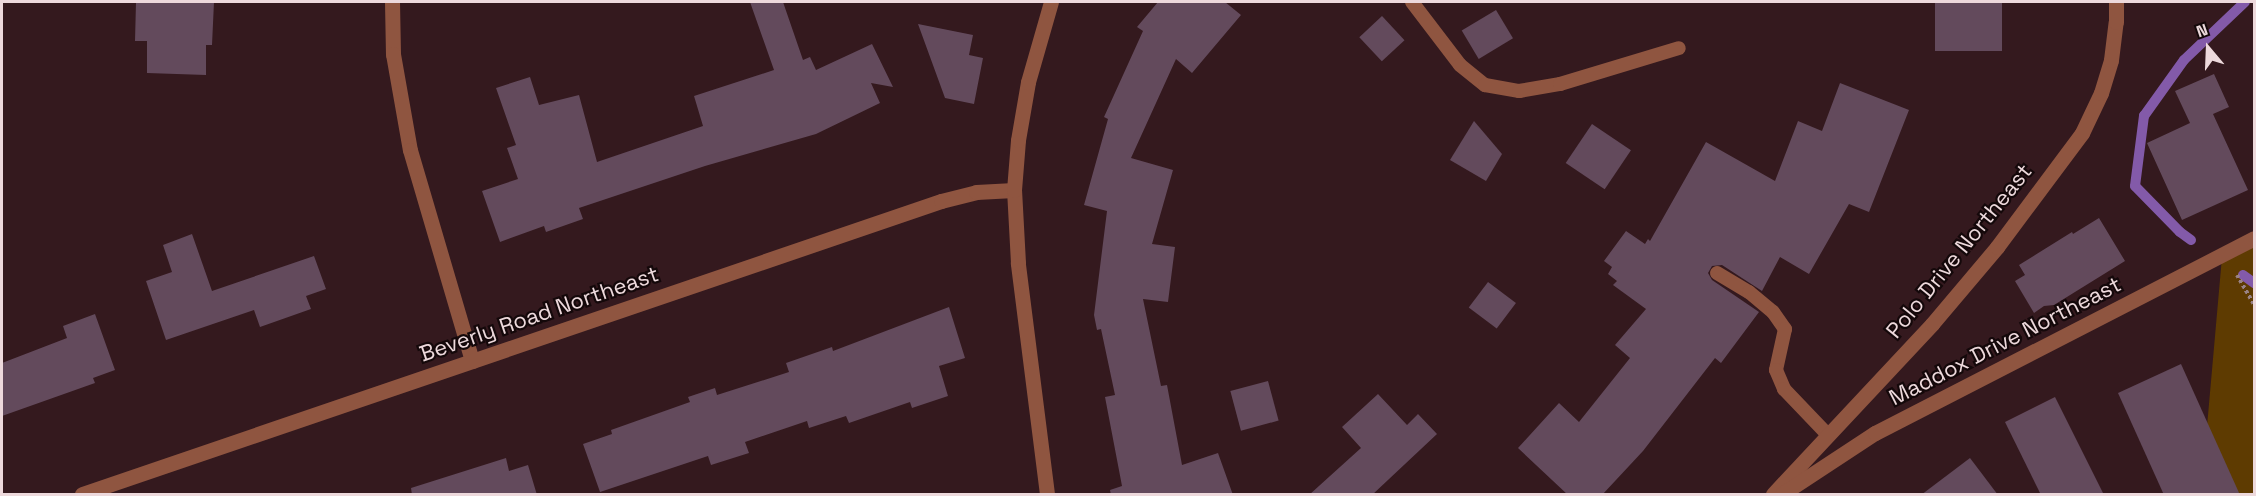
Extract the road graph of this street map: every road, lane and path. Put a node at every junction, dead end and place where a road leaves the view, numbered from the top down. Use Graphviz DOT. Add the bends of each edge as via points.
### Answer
graph roads {
  1 [pos="392,2"];
  2 [pos="1051,2"];
  3 [pos="1412,2"];
  4 [pos="2116,2"];
  5 [pos="1679,48"];
  6 [pos="1014,190"];
  7 [pos="2254,238"];
  8 [pos="2224,254"];
  9 [pos="1717,273"];
  10 [pos="2254,305"];
  11 [pos="472,361"];
  12 [pos="1828,435"];
  13 [pos="82,495"];
  14 [pos="1047,495"];
  15 [pos="1773,495"];
  16 [pos="1782,495"];
  1 -- 11 [label="street" via="393,54 410,150"];
  2 -- 6 [label="street" via="1028,82"];
  3 -- 5 [label="lane" via="1460,65 1485,85 1519,91 1560,84"];
  4 -- 12 [label="street, Polo Drive Northeast" via="2111,60 2082,133 1997,247 1932,324"];
  6 -- 11 [label="street, Beverly Road Northeast" via="976,192 941,201"];
  6 -- 14 [label="street" via="1018,263"];
  7 -- 8 [label="street, Maddox Drive Northeast"];
  8 -- 10 [label="path"];
  8 -- 16 [label="street, Maddox Drive Northeast" via="1875,433"];
  9 -- 12 [label="lane" via="1773,312 1785,330 1776,370 1784,389"];
  11 -- 13 [label="street, Beverly Road Northeast"];
  12 -- 15 [label="street, Polo Drive Northeast"];
}
